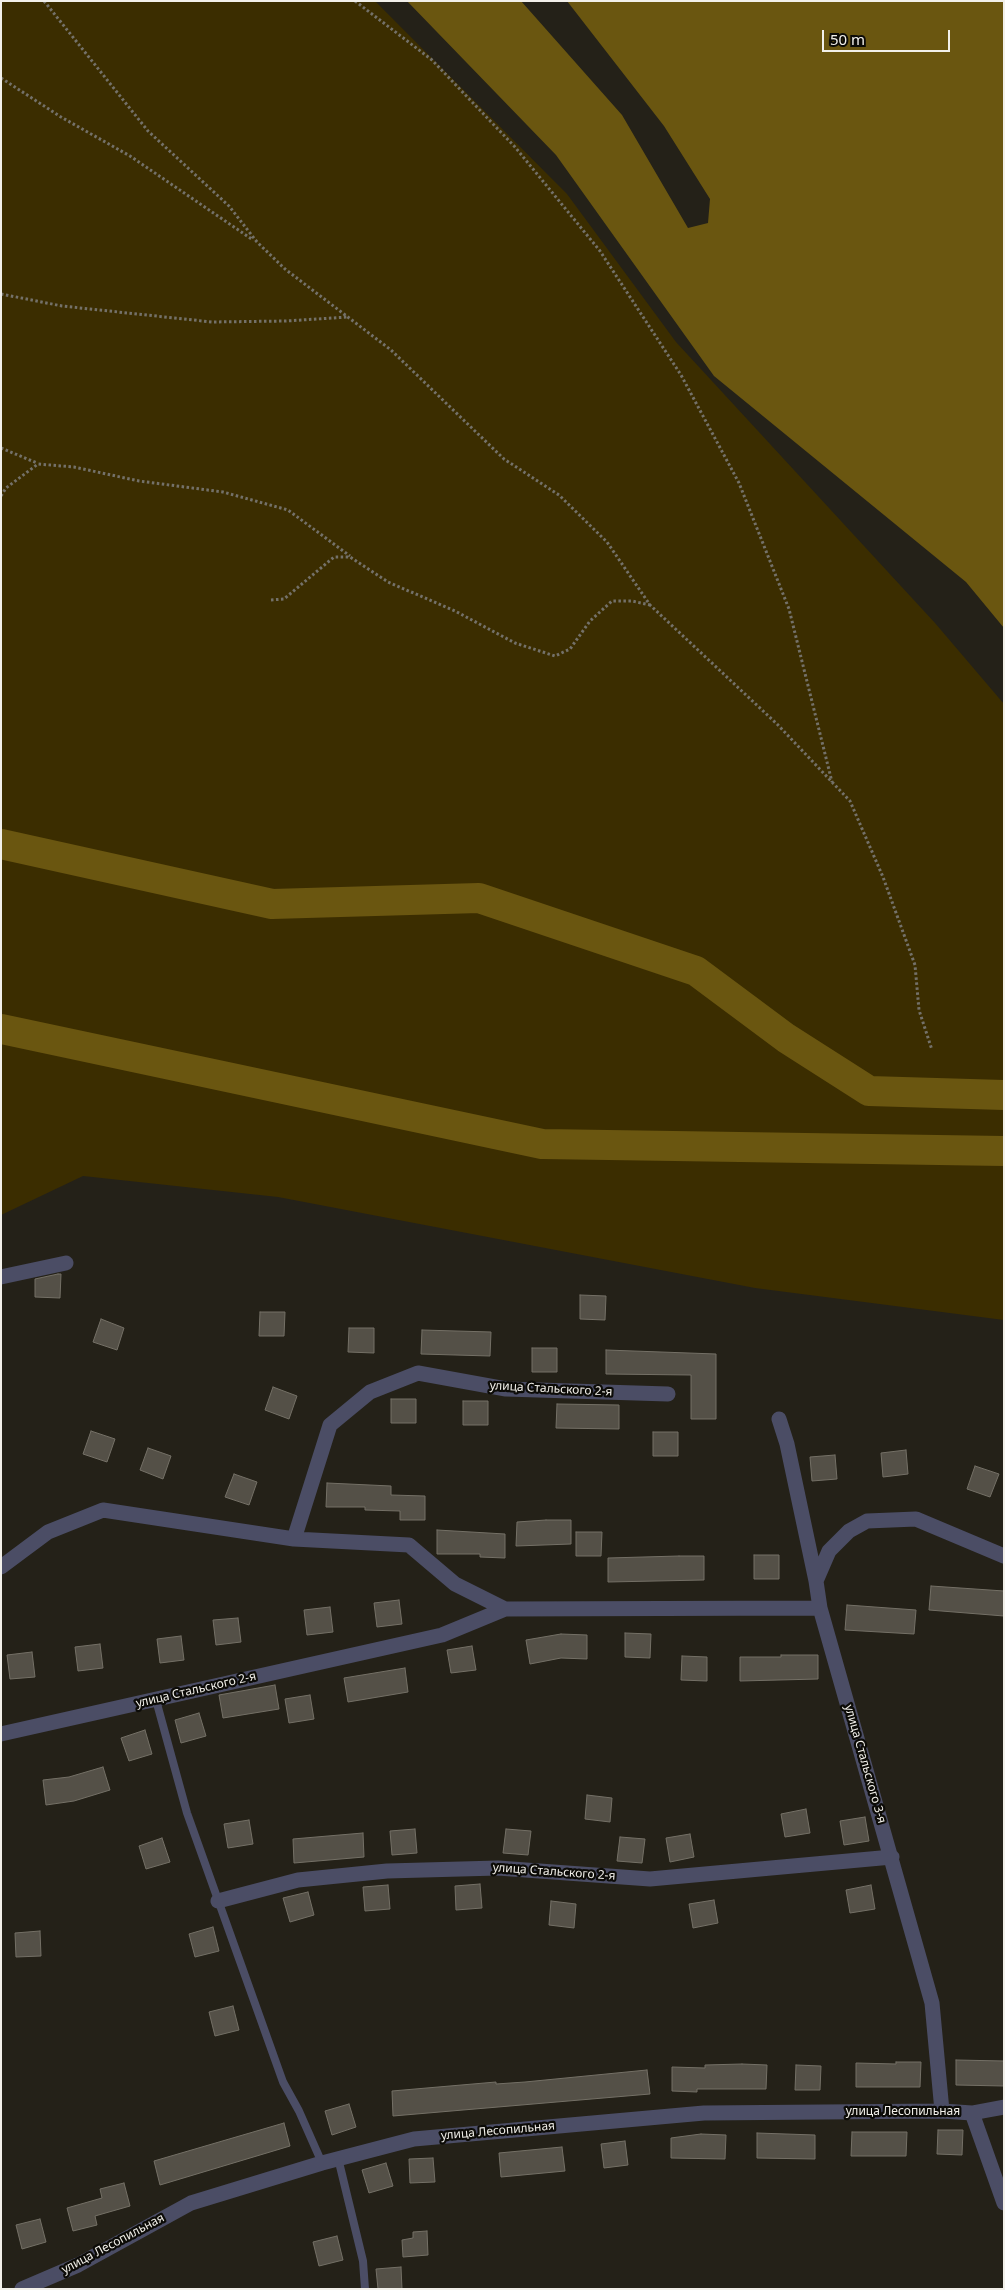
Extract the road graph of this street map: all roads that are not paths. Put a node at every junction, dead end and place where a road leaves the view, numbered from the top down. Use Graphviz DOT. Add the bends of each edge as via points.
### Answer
graph roads {
  1 [pos="66,1263"];
  2 [pos="1,1277"];
  3 [pos="668,1394"];
  4 [pos="779,1419"];
  5 [pos="294,1539"];
  6 [pos="1004,1556"];
  7 [pos="1,1567"];
  8 [pos="816,1581"];
  9 [pos="820,1608"];
  10 [pos="505,1609"];
  11 [pos="156,1700"];
  12 [pos="1,1734"];
  13 [pos="892,1857"];
  14 [pos="218,1901"];
  15 [pos="1004,2107"];
  16 [pos="942,2111"];
  17 [pos="972,2113"];
  18 [pos="338,2158"];
  19 [pos="322,2163"];
  20 [pos="1004,2202"];
  21 [pos="22,2289"];
  22 [pos="365,2289"];
  1 -- 2 [label="street"];
  3 -- 5 [label="street, улица Стальского 2-я" via="506,1389 418,1373 410,1376 370,1392 330,1425"];
  4 -- 8 [label="street, улица Стальского 3-я"];
  5 -- 7 [label="street, улица Стальского 2-я" via="103,1510 48,1532"];
  5 -- 10 [label="street, улица Стальского 2-я" via="409,1545 454,1584"];
  6 -- 8 [label="street" via="916,1519 867,1521 849,1531 829,1551"];
  8 -- 9 [label="street, улица Стальского 3-я"];
  9 -- 10 [label="street, улица Стальского 2-я"];
  9 -- 13 [label="street, улица Стальского 3-я"];
  10 -- 11 [label="street, улица Стальского 2-я" via="442,1635"];
  11 -- 12 [label="street, улица Стальского 2-я"];
  11 -- 14 [label="lane" via="187,1813"];
  13 -- 14 [label="street, улица Стальского 2-я" via="650,1879 498,1868 387,1871 298,1880"];
  13 -- 16 [label="street, улица Стальского 3-я" via="932,2003"];
  14 -- 19 [label="lane" via="283,2082"];
  15 -- 17 [label="street, улица Лесопильная"];
  16 -- 17 [label="street, улица Лесопильная"];
  16 -- 18 [label="street, улица Лесопильная" via="704,2113 414,2139"];
  17 -- 20 [label="street"];
  18 -- 19 [label="street, улица Лесопильная"];
  18 -- 22 [label="lane" via="363,2261"];
  19 -- 21 [label="street, улица Лесопильная" via="191,2203 78,2265"];
}
